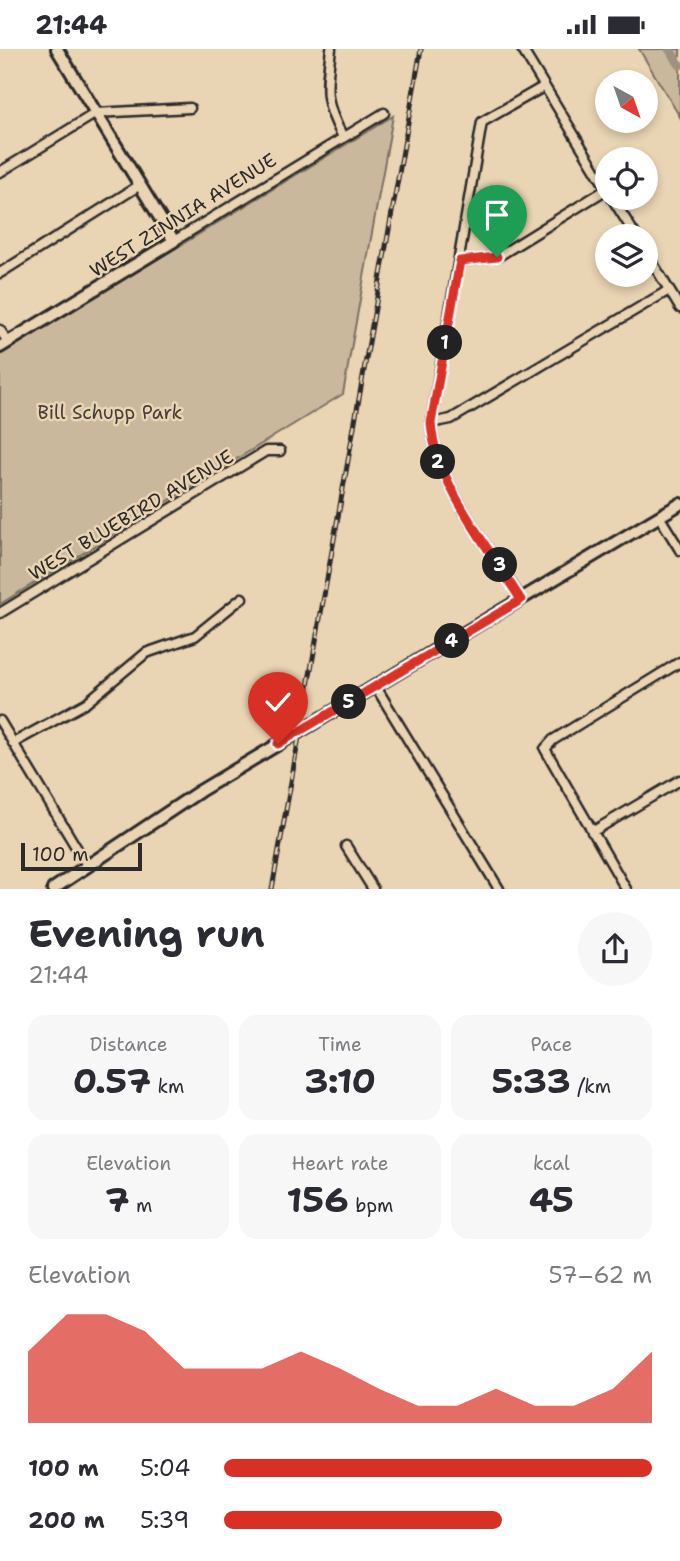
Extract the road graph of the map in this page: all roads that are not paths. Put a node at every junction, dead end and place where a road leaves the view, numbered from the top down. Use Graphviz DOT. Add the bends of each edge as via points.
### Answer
graph roads {
  1 [pos="57,49"];
  2 [pos="331,49"];
  3 [pos="522,49"];
  4 [pos="543,87"];
  5 [pos="190,108"];
  6 [pos="96,113"];
  7 [pos="384,113"];
  8 [pos="343,137"];
  9 [pos="595,170"];
  10 [pos="0,171"];
  11 [pos="140,185"];
  12 [pos="595,196"];
  13 [pos="174,241"];
  14 [pos="460,261"];
  15 [pos="658,272"];
  16 [pos="0,273"];
  17 [pos="669,290"];
  18 [pos="680,308"];
  19 [pos="0,330"];
  20 [pos="4,344"];
  21 [pos="431,423"];
  22 [pos="280,451"];
  23 [pos="680,503"];
  24 [pos="659,516"];
  25 [pos="680,550"];
  26 [pos="242,598"];
  27 [pos="521,600"];
  28 [pos="0,613"];
  29 [pos="680,662"];
  30 [pos="376,687"];
  31 [pos="0,722"];
  32 [pos="13,743"];
  33 [pos="680,780"];
  34 [pos="592,832"];
  35 [pos="346,846"];
  36 [pos="88,867"];
  37 [pos="53,889"];
  38 [pos="373,889"];
  39 [pos="499,889"];
  40 [pos="626,889"];
  1 -- 6 [label="main road"];
  2 -- 8 [label="street" via="326,87 329,112"];
  3 -- 4 [label="street"];
  4 -- 9 [label="street"];
  4 -- 14 [label="street" via="482,122"];
  5 -- 6 [label="street"];
  6 -- 10 [label="street"];
  6 -- 11 [label="main road"];
  7 -- 8 [label="street, WEST ZINNIA AVENUE"];
  8 -- 13 [label="street, WEST ZINNIA AVENUE"];
  11 -- 13 [label="main road"];
  11 -- 16 [label="street"];
  12 -- 14 [label="street" via="497,257"];
  13 -- 20 [label="main road, WEST ZINNIA AVENUE"];
  14 -- 21 [label="street"];
  15 -- 17 [label="street"];
  17 -- 18 [label="street"];
  17 -- 21 [label="street" via="451,419"];
  19 -- 20 [label="street"];
  21 -- 27 [label="street" via="440,470"];
  22 -- 28 [label="street, WEST BLUEBIRD AVENUE" via="267,451"];
  23 -- 24 [label="main road"];
  24 -- 25 [label="street"];
  24 -- 27 [label="main road"];
  26 -- 32 [label="street" via="195,636 146,653 86,703"];
  27 -- 30 [label="main road"];
  29 -- 34 [label="street" via="545,749"];
  30 -- 36 [label="main road" via="200,791"];
  30 -- 39 [label="street"];
  31 -- 32 [label="street"];
  32 -- 36 [label="street"];
  33 -- 34 [label="street"];
  34 -- 40 [label="street"];
  35 -- 38 [label="street"];
  36 -- 37 [label="main road"];
}
